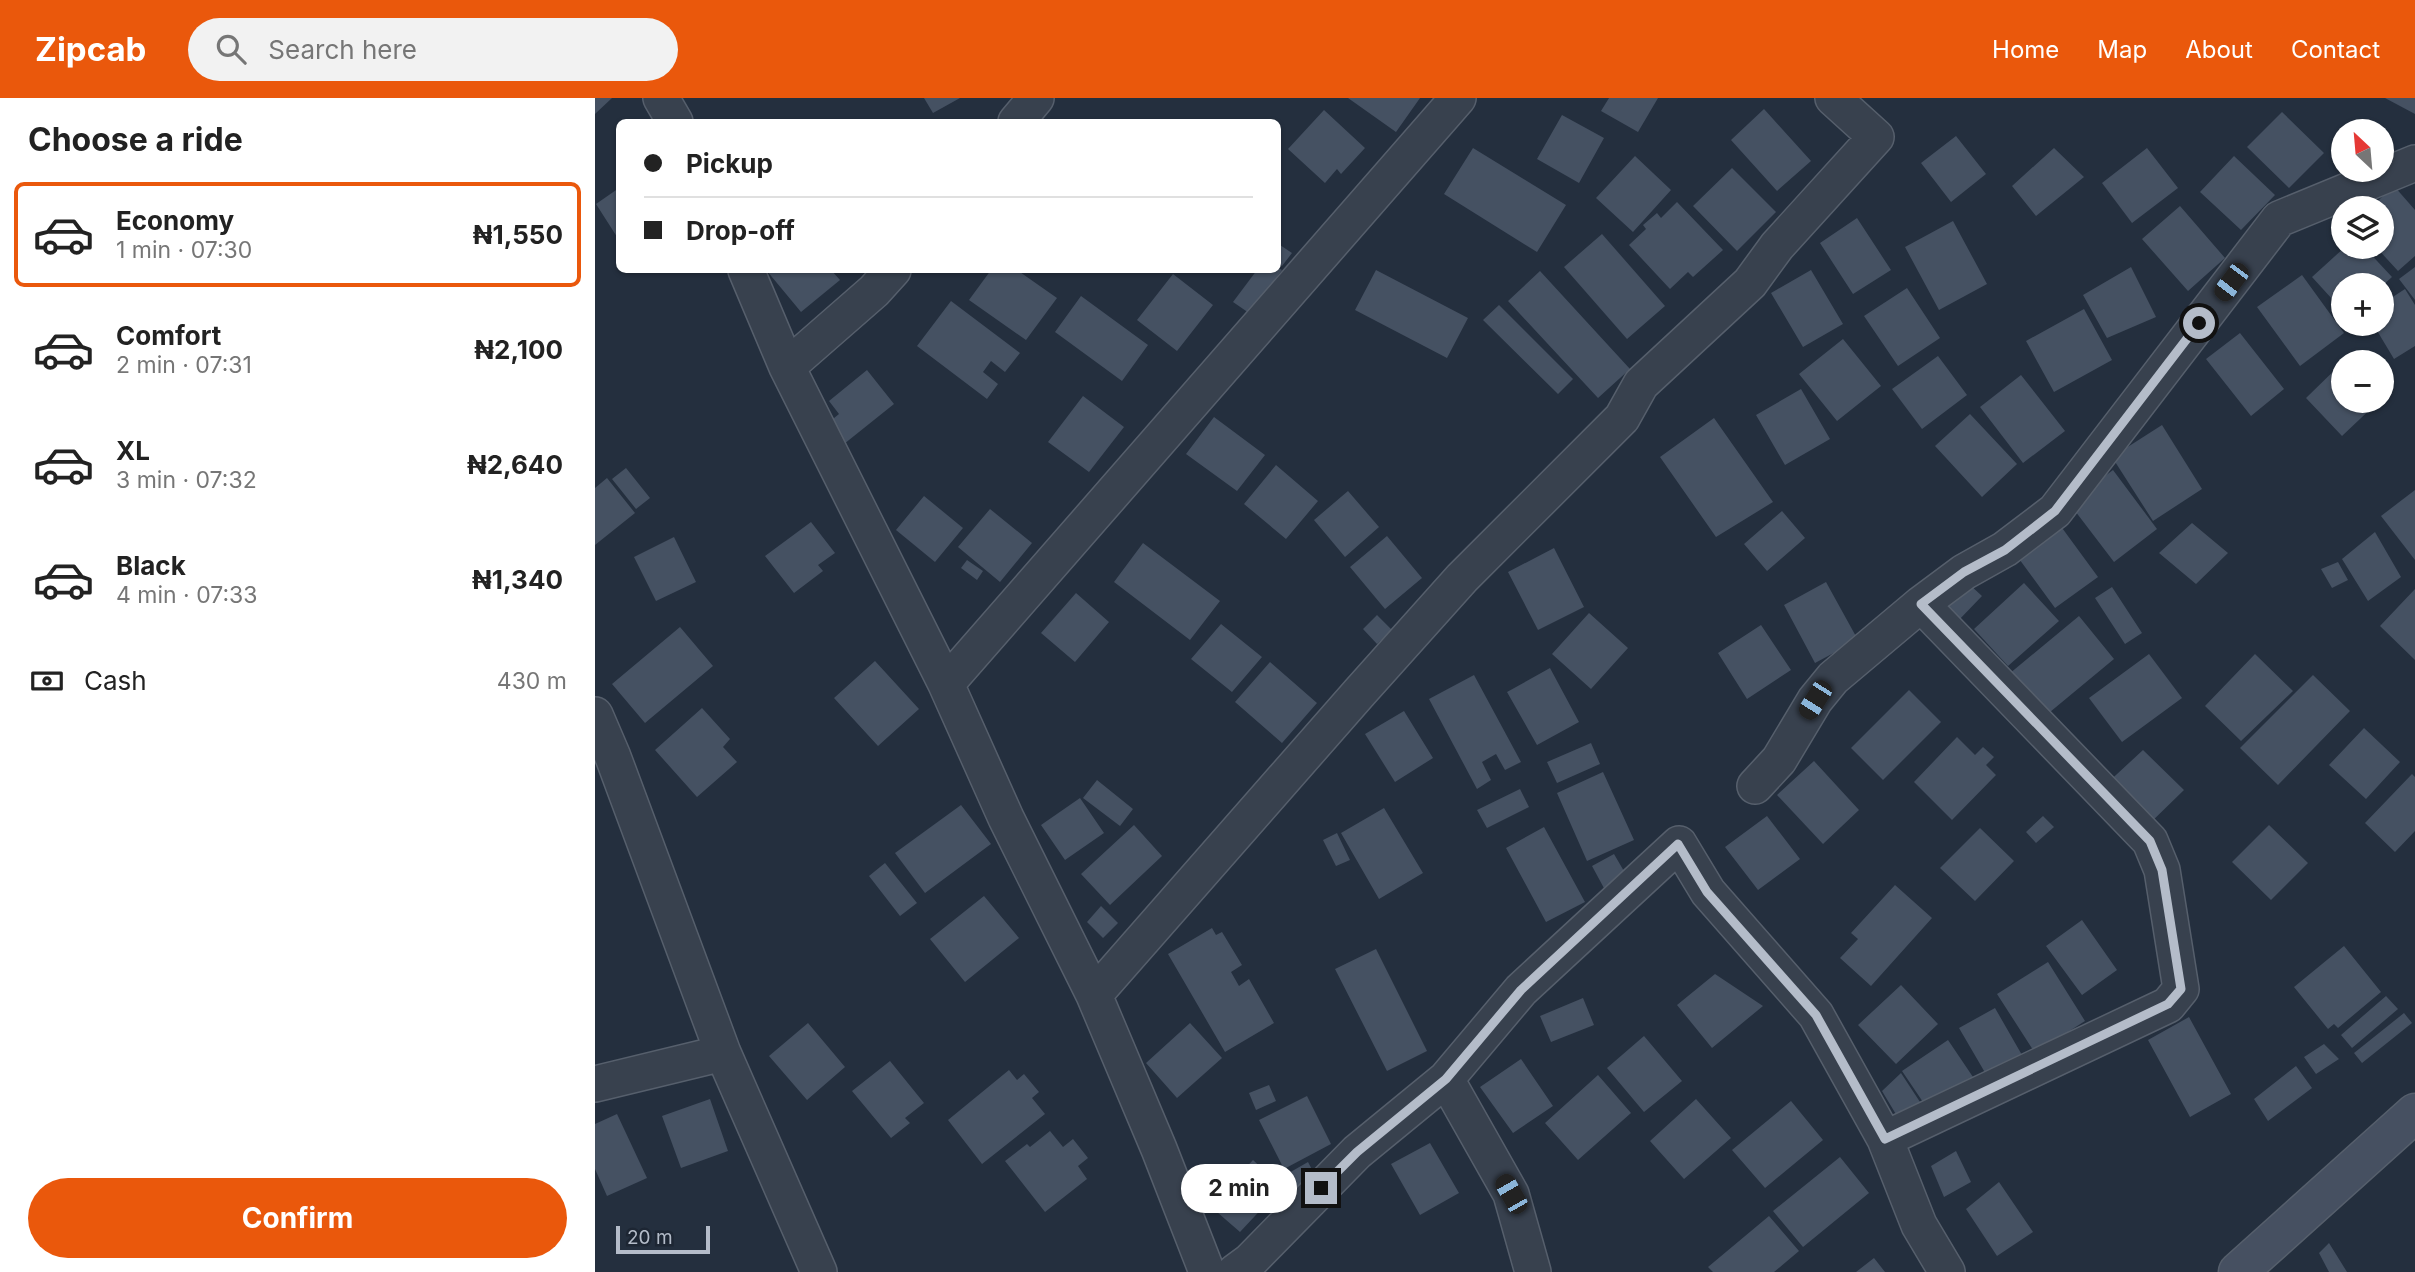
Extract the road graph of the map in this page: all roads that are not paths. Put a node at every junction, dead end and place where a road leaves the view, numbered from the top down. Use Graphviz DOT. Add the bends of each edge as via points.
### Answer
graph roads {
  1 [pos="661,98"];
  2 [pos="1036,98"];
  3 [pos="1458,98"];
  4 [pos="1833,98"];
  5 [pos="673,119"];
  6 [pos="1018,119"];
  7 [pos="2415,163"];
  8 [pos="747,273"];
  9 [pos="890,273"];
  10 [pos="787,367"];
  11 [pos="1921,604"];
  12 [pos="946,684"];
  13 [pos="595,715"];
  14 [pos="604,759"];
  15 [pos="1755,786"];
  16 [pos="1094,995"];
  17 [pos="723,1053"];
  18 [pos="1446,1079"];
  19 [pos="595,1084"];
  20 [pos="2415,1113"];
  21 [pos="1885,1139"];
  22 [pos="819,1272"];
  23 [pos="1207,1272"];
  24 [pos="1235,1272"];
  25 [pos="1533,1272"];
  26 [pos="1947,1272"];
  27 [pos="2238,1272"];
  1 -- 5 [label="street"];
  2 -- 6 [label="street"];
  3 -- 12 [label="street"];
  4 -- 16 [label="street" via="1876,137 1777,246 1750,283 1641,384 1622,418 1462,578"];
  7 -- 11 [label="street" via="2279,219 2055,511 2005,550 1964,572"];
  8 -- 10 [label="street"];
  9 -- 10 [label="street"];
  10 -- 12 [label="street"];
  11 -- 15 [label="street" via="1833,678 1779,760"];
  11 -- 21 [label="street" via="2150,841 2162,870 2181,989 2168,1004"];
  12 -- 16 [label="street"];
  13 -- 14 [label="street"];
  14 -- 17 [label="street"];
  16 -- 23 [label="street"];
  17 -- 19 [label="street"];
  17 -- 22 [label="street"];
  18 -- 21 [label="street" via="1521,990 1678,844 1707,892 1816,1015"];
  18 -- 24 [label="street" via="1357,1152"];
  18 -- 25 [label="street" via="1511,1194"];
  20 -- 27 [label="main road"];
  21 -- 26 [label="street" via="1919,1225"];
}
